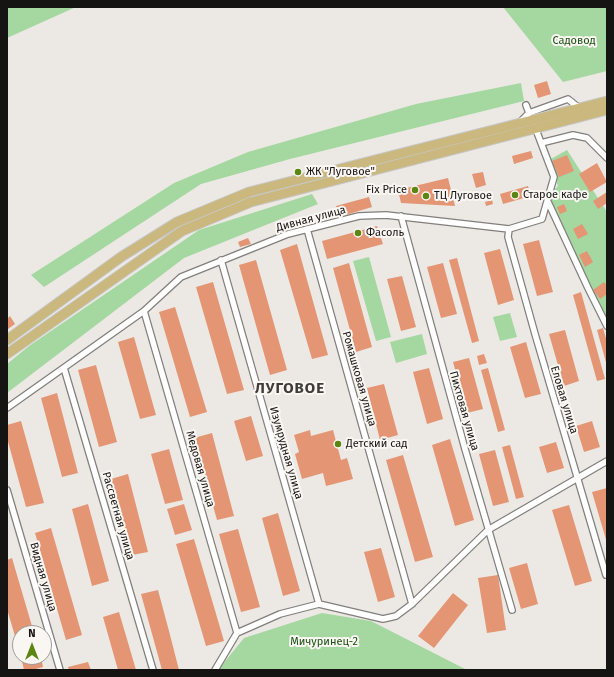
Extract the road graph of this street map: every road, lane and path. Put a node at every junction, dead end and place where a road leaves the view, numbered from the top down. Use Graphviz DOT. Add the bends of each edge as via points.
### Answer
graph roads {
  1 [pos="607,101"];
  2 [pos="526,104"];
  3 [pos="607,110"];
  4 [pos="533,121"];
  5 [pos="541,143"];
  6 [pos="607,158"];
  7 [pos="548,202"];
  8 [pos="401,216"];
  9 [pos="307,229"];
  10 [pos="509,229"];
  11 [pos="222,260"];
  12 [pos="144,311"];
  13 [pos="607,326"];
  14 [pos="7,340"];
  15 [pos="7,354"];
  16 [pos="64,368"];
  17 [pos="7,408"];
  18 [pos="607,460"];
  19 [pos="577,478"];
  20 [pos="7,490"];
  21 [pos="488,530"];
  22 [pos="606,575"];
  23 [pos="319,604"];
  24 [pos="412,604"];
  25 [pos="512,610"];
  26 [pos="237,633"];
  27 [pos="60,670"];
  28 [pos="152,670"];
  29 [pos="215,670"];
  1 -- 4 [label="main road"];
  2 -- 4 [label="street, Дивная улица"];
  3 -- 4 [label="main road"];
  4 -- 5 [label="street, Дивная улица"];
  4 -- 14 [label="main road" via="249,192 177,222 121,257"];
  4 -- 15 [label="main road" via="251,202 182,231"];
  5 -- 6 [label="street" via="573,135 587,138"];
  5 -- 7 [label="street, Дивная улица" via="554,177"];
  7 -- 10 [label="street, Дивная улица" via="542,219"];
  7 -- 13 [label="street"];
  8 -- 9 [label="street, Дивная улица" via="360,216"];
  8 -- 10 [label="street, Дивная улица"];
  8 -- 21 [label="street, Пихтовая улица"];
  9 -- 11 [label="street, Дивная улица"];
  9 -- 24 [label="street, Ромашковая улица"];
  10 -- 19 [label="street, Еловая улица" via="508,237 524,298"];
  11 -- 12 [label="street, Дивная улица" via="181,277"];
  11 -- 23 [label="street, Изумрудная улица"];
  12 -- 16 [label="street, Дивная улица"];
  12 -- 26 [label="street, Медовая улица"];
  16 -- 17 [label="street, Дивная улица"];
  16 -- 28 [label="street, Рассветная улица"];
  18 -- 19 [label="street"];
  19 -- 21 [label="street"];
  19 -- 22 [label="street, Еловая улица"];
  20 -- 27 [label="street, Видная улица"];
  21 -- 24 [label="street"];
  21 -- 25 [label="street, Пихтовая улица"];
  23 -- 24 [label="street" via="383,619 396,616"];
  23 -- 26 [label="street" via="280,614"];
  26 -- 29 [label="street"];
}
